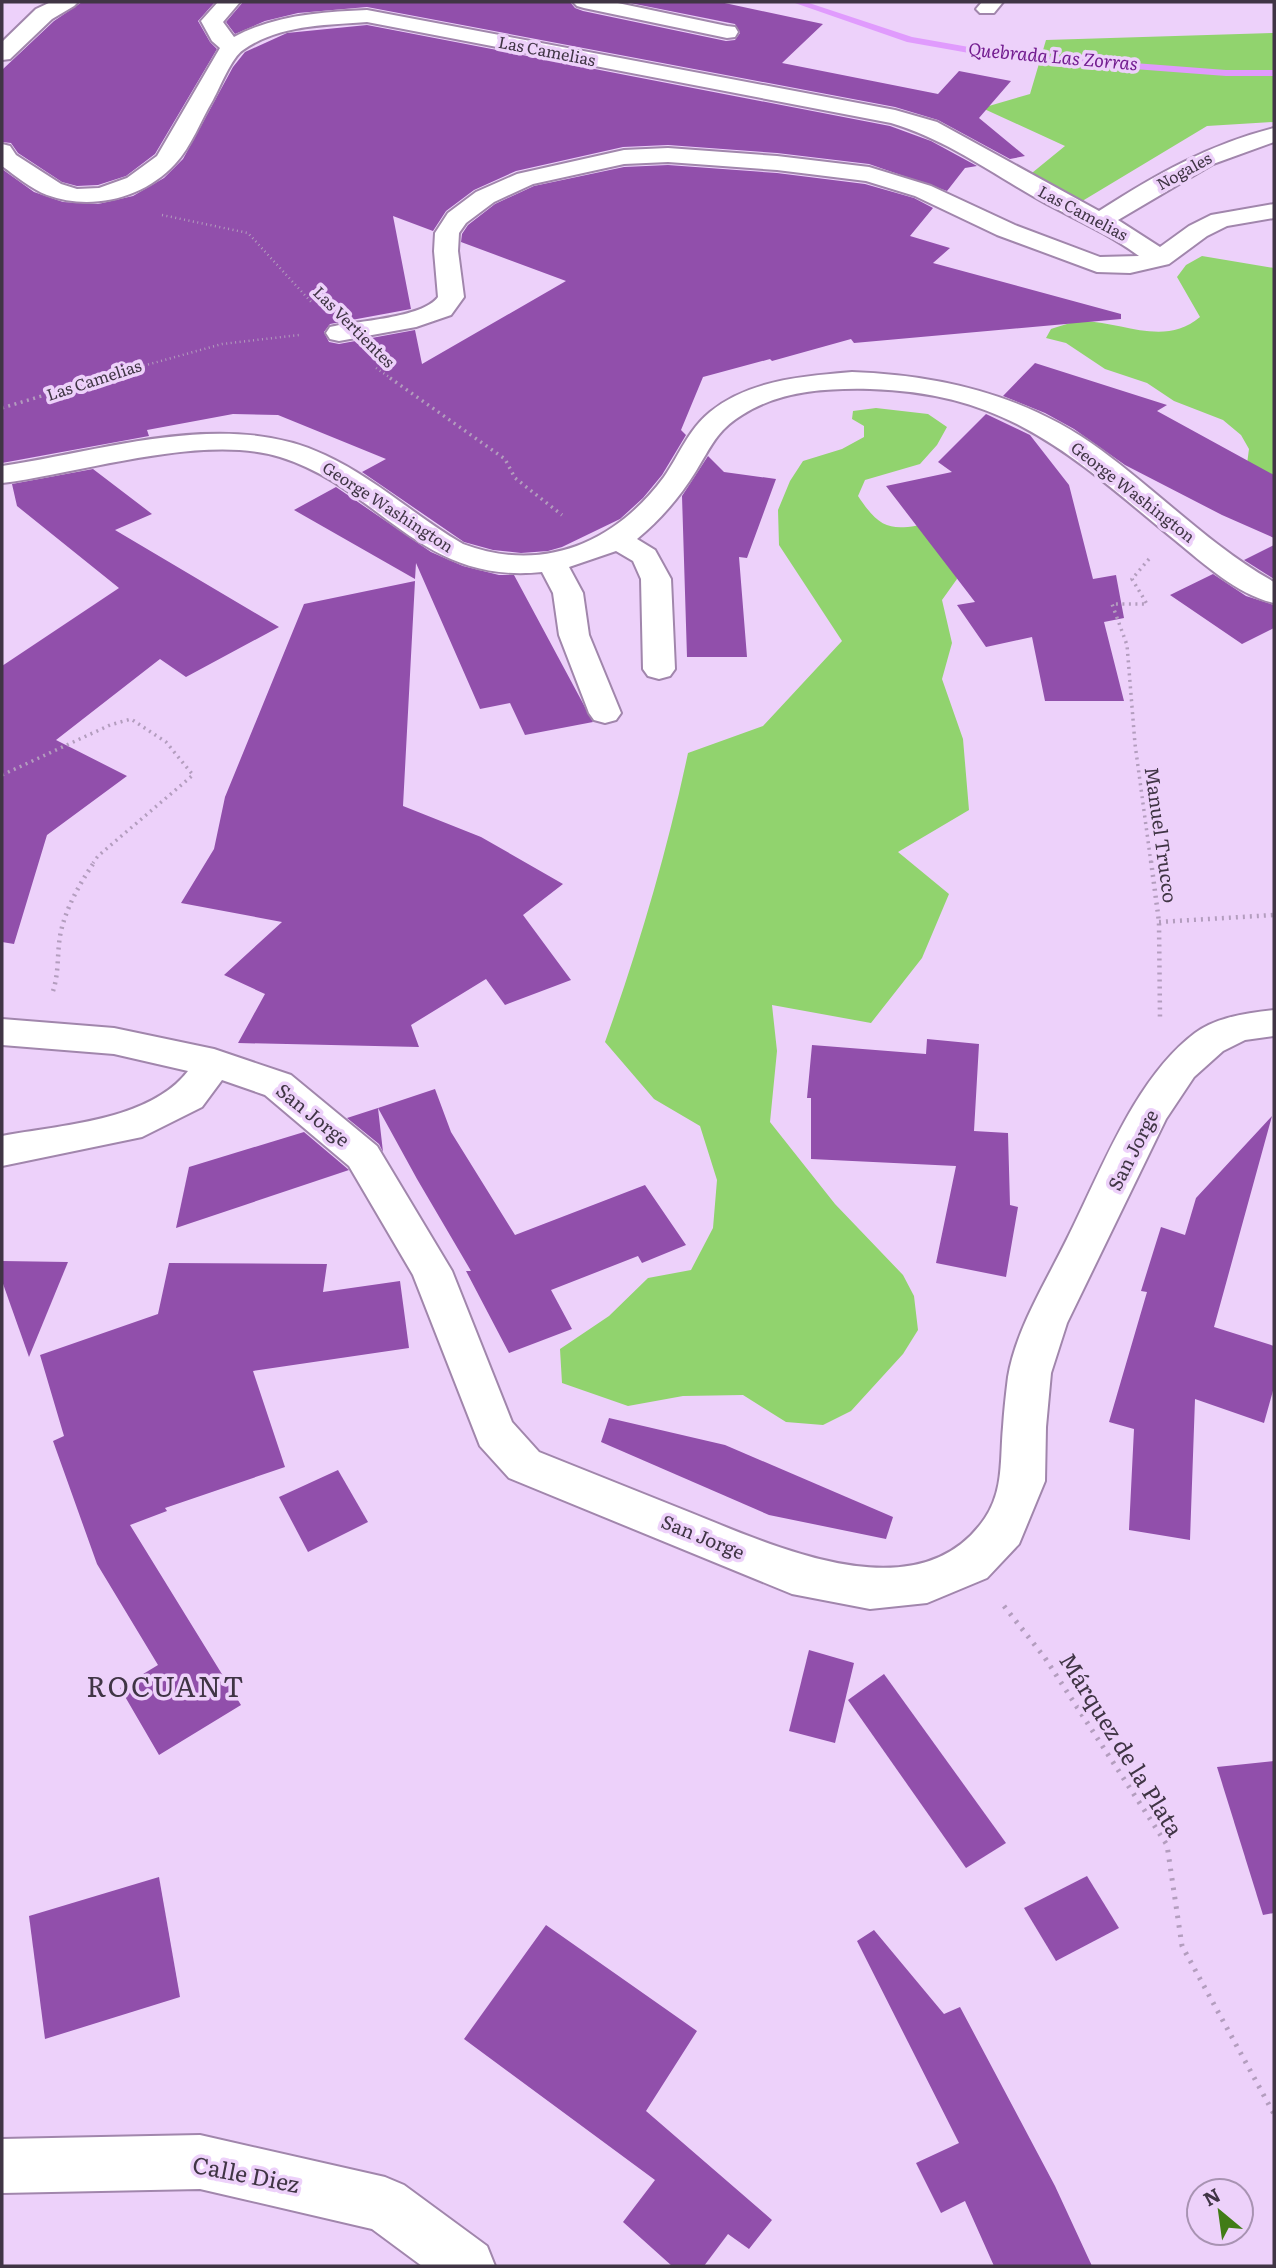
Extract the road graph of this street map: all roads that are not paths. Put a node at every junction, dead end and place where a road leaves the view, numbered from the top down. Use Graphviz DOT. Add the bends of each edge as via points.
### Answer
graph roads {
  1 [pos="67,2"];
  2 [pos="229,2"];
  3 [pos="584,2"];
  4 [pos="44,8"];
  5 [pos="727,32"];
  6 [pos="232,47"];
  7 [pos="2,54"];
  8 [pos="1274,135"];
  9 [pos="2,151"];
  10 [pos="1274,211"];
  11 [pos="1100,221"];
  12 [pos="1160,259"];
  13 [pos="339,333"];
  14 [pos="2,475"];
  15 [pos="610,543"];
  16 [pos="551,562"];
  17 [pos="1274,594"];
  18 [pos="659,669"];
  19 [pos="606,713"];
  20 [pos="1274,1023"];
  21 [pos="2,1032"];
  22 [pos="214,1063"];
  23 [pos="2,1151"];
  24 [pos="2,2166"];
  25 [pos="467,2266"];
  1 -- 4 [label="street"];
  2 -- 6 [label="street" via="212,21"];
  3 -- 5 [label="street"];
  4 -- 7 [label="street"];
  6 -- 9 [label="street" via="166,160 135,183 102,195 53,190 8,160"];
  6 -- 11 [label="street, Las Camelias" via="286,25 367,16 895,117 929,127"];
  8 -- 11 [label="street, Nogales" via="1207,156"];
  10 -- 12 [label="street" via="1220,220"];
  11 -- 12 [label="street, Las Camelias"];
  12 -- 13 [label="street, Las Camelias" via="1129,265 1097,264 1006,230 923,191 869,174 668,155 624,157 525,179 485,197 457,218 447,233 451,297 442,310"];
  14 -- 16 [label="street, George Washington" via="142,449 246,443 289,450 325,465 428,536 464,555 506,565"];
  15 -- 16 [label="street, George Washington"];
  15 -- 17 [label="street, George Washington" via="638,526 681,472 698,441 724,412 745,400 798,385 851,379 917,384 984,400 1042,424 1088,453 1241,577"];
  15 -- 18 [label="street" via="645,556 656,579"];
  16 -- 19 [label="street" via="568,593 573,635"];
  20 -- 22 [label="street, San Jorge" via="1239,1028 1210,1041 1181,1066 1150,1112 1046,1323 1030,1373 1023,1481 1003,1530 971,1564 927,1583 870,1589 792,1574 524,1465 495,1433 432,1271 363,1156 278,1085"];
  21 -- 22 [label="street, San Jorge" via="114,1041"];
  22 -- 23 [label="street" via="189,1097 128,1127"];
  24 -- 25 [label="street, Calle Diez" via="200,2162 385,2204"];
}
